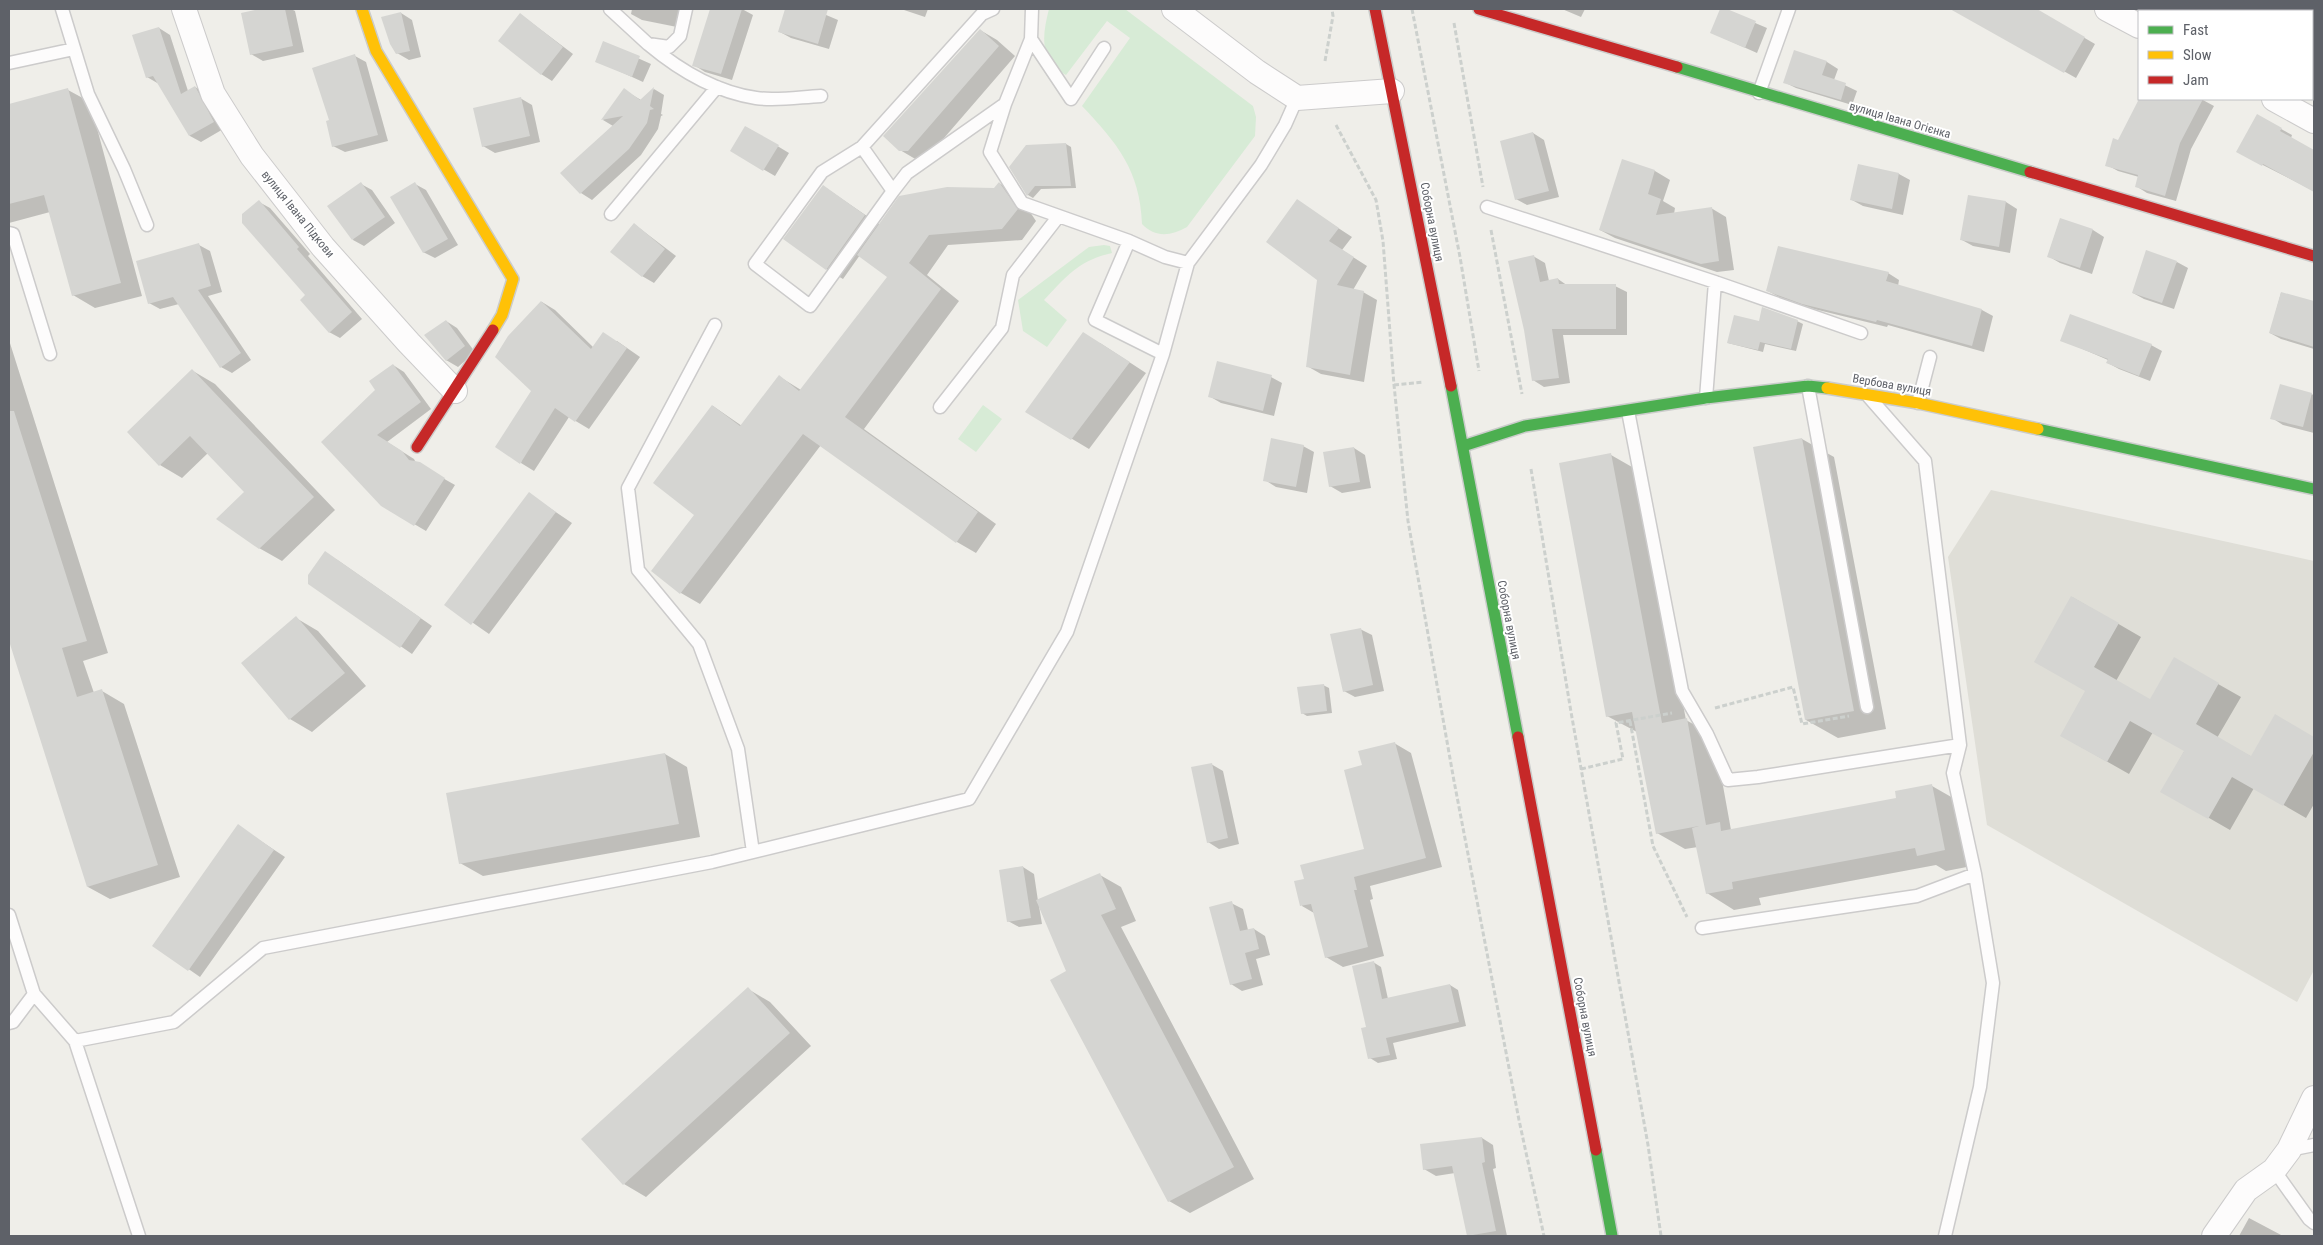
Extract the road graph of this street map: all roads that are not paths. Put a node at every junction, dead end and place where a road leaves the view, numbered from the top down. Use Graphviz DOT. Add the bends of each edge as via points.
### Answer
graph roads {
  1 [pos="62,9"];
  2 [pos="184,9"];
  3 [pos="362,9"];
  4 [pos="610,9"];
  5 [pos="686,9"];
  6 [pos="993,9"];
  7 [pos="1032,9"];
  8 [pos="1174,9"];
  9 [pos="1375,9"];
  10 [pos="1479,9"];
  11 [pos="1789,9"];
  12 [pos="2107,9"];
  13 [pos="2138,25"];
  14 [pos="1031,39"];
  15 [pos="648,44"];
  16 [pos="1104,48"];
  17 [pos="74,49"];
  18 [pos="9,63"];
  19 [pos="718,87"];
  20 [pos="1392,91"];
  21 [pos="1759,93"];
  22 [pos="821,96"];
  23 [pos="1297,98"];
  24 [pos="2276,100"];
  25 [pos="1005,104"];
  26 [pos="2314,121"];
  27 [pos="862,147"];
  28 [pos="894,191"];
  29 [pos="1487,207"];
  30 [pos="611,214"];
  31 [pos="1058,217"];
  32 [pos="146,225"];
  33 [pos="9,233"];
  34 [pos="1129,241"];
  35 [pos="2314,256"];
  36 [pos="1188,263"];
  37 [pos="1715,282"];
  38 [pos="715,324"];
  39 [pos="1861,334"];
  40 [pos="50,354"];
  41 [pos="1164,354"];
  42 [pos="1930,357"];
  43 [pos="1808,386"];
  44 [pos="455,391"];
  45 [pos="1865,393"];
  46 [pos="1706,398"];
  47 [pos="1918,403"];
  48 [pos="940,407"];
  49 [pos="1628,411"];
  50 [pos="1463,446"];
  51 [pos="417,447"];
  52 [pos="2314,489"];
  53 [pos="1867,707"];
  54 [pos="1960,745"];
  55 [pos="753,852"];
  56 [pos="1975,874"];
  57 [pos="9,915"];
  58 [pos="1702,928"];
  59 [pos="34,994"];
  60 [pos="9,1023"];
  61 [pos="75,1041"];
  62 [pos="2314,1098"];
  63 [pos="2314,1145"];
  64 [pos="2288,1150"];
  65 [pos="2274,1170"];
  66 [pos="2314,1223"];
  67 [pos="139,1236"];
  68 [pos="1612,1236"];
  69 [pos="1945,1236"];
  70 [pos="2214,1236"];
  1 -- 17 [label="lane"];
  2 -- 44 [label="street, вулиця Івана Підкови" via="213,94 252,156 323,247"];
  3 -- 44 [label="street" via="376,51 513,279 502,315"];
  4 -- 15 [label="lane"];
  5 -- 15 [label="lane" via="680,36 669,47"];
  6 -- 27 [label="lane" via="982,14"];
  7 -- 14 [label="lane"];
  8 -- 23 [label="street"];
  9 -- 20 [label="street, Соборна вулиця"];
  10 -- 21 [label="street, вулиця Івана Огієнка"];
  11 -- 21 [label="lane"];
  12 -- 13 [label="street"];
  14 -- 16 [label="lane" via="1071,99"];
  14 -- 25 [label="lane"];
  15 -- 19 [label="lane" via="675,66"];
  17 -- 18 [label="lane"];
  17 -- 32 [label="lane" via="88,94 124,169"];
  19 -- 22 [label="lane" via="756,98"];
  19 -- 30 [label="lane"];
  20 -- 23 [label="street"];
  20 -- 50 [label="street, Соборна вулиця"];
  21 -- 35 [label="street, вулиця Івана Огієнка"];
  23 -- 36 [label="lane" via="1261,165"];
  24 -- 26 [label="street"];
  25 -- 28 [label="lane" via="907,174"];
  25 -- 31 [label="lane" via="990,152 1022,203"];
  27 -- 28 [label="lane"];
  27 -- 28 [label="lane" via="822,172 755,264 810,306"];
  29 -- 37 [label="lane"];
  31 -- 34 [label="lane"];
  31 -- 48 [label="lane" via="1013,275 1002,328"];
  33 -- 40 [label="lane" via="13,234"];
  34 -- 36 [label="lane"];
  34 -- 41 [label="lane" via="1095,320"];
  36 -- 41 [label="lane"];
  37 -- 39 [label="lane"];
  37 -- 46 [label="lane"];
  38 -- 55 [label="lane" via="628,488 638,570 699,644 738,749"];
  41 -- 55 [label="lane" via="1067,632 969,799"];
  42 -- 47 [label="lane"];
  43 -- 45 [label="street, Вербова вулиця"];
  43 -- 46 [label="street, Вербова вулиця"];
  43 -- 53 [label="lane"];
  44 -- 51 [label="street"];
  45 -- 47 [label="street, Вербова вулиця"];
  45 -- 54 [label="lane" via="1925,461"];
  46 -- 49 [label="street, Вербова вулиця"];
  47 -- 52 [label="street, Вербова вулиця"];
  49 -- 50 [label="street, Вербова вулиця" via="1525,426"];
  49 -- 54 [label="lane" via="1682,692 1707,734 1728,780"];
  50 -- 68 [label="street, Соборна вулиця"];
  54 -- 56 [label="lane" via="1952,773"];
  55 -- 61 [label="lane" via="263,948 174,1022"];
  56 -- 58 [label="lane" via="1917,896"];
  56 -- 69 [label="lane" via="1993,983 1980,1087"];
  57 -- 59 [label="lane"];
  59 -- 60 [label="lane"];
  59 -- 61 [label="lane"];
  61 -- 67 [label="lane"];
  62 -- 64 [label="street"];
  63 -- 64 [label="lane"];
  64 -- 65 [label="street"];
  65 -- 66 [label="lane"];
  65 -- 70 [label="street" via="2246,1190"];
}
